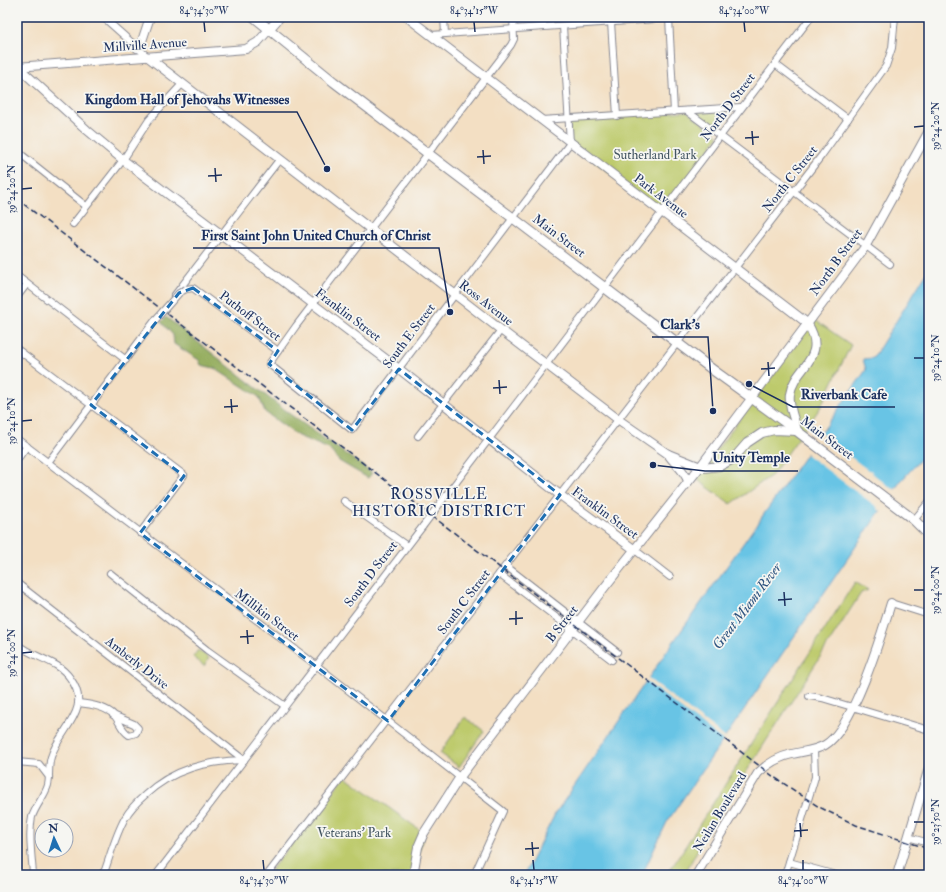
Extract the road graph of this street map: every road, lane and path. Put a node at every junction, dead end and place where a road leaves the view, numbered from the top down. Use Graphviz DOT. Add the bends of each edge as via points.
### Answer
graph roads {
  1 [pos="103,17"];
  2 [pos="150,17"];
  3 [pos="254,17"];
  4 [pos="280,17"];
  5 [pos="407,17"];
  6 [pos="444,17"];
  7 [pos="513,17"];
  8 [pos="584,17"];
  9 [pos="684,17"];
  10 [pos="811,17"];
  11 [pos="895,17"];
  12 [pos="657,18"];
  13 [pos="669,18"];
  14 [pos="611,22"];
  15 [pos="584,25"];
  16 [pos="563,26"];
  17 [pos="268,30"];
  18 [pos="514,30"];
  19 [pos="445,34"];
  20 [pos="431,35"];
  21 [pos="137,48"];
  22 [pos="148,57"];
  23 [pos="775,64"];
  24 [pos="17,68"];
  25 [pos="487,77"];
  26 [pos="182,84"];
  27 [pos="741,107"];
  28 [pos="687,111"];
  29 [pos="674,112"];
  30 [pos="617,116"];
  31 [pos="569,118"];
  32 [pos="848,119"];
  33 [pos="541,120"];
  34 [pos="929,131"];
  35 [pos="719,136"];
  36 [pos="570,143"];
  37 [pos="17,151"];
  38 [pos="428,154"];
  39 [pos="123,160"];
  40 [pos="280,160"];
  41 [pos="792,193"];
  42 [pos="86,206"];
  43 [pos="662,212"];
  44 [pos="513,218"];
  45 [pos="73,224"];
  46 [pos="371,229"];
  47 [pos="222,235"];
  48 [pos="864,247"];
  49 [pos="890,264"];
  50 [pos="734,268"];
  51 [pos="17,276"];
  52 [pos="27,284"];
  53 [pos="604,287"];
  54 [pos="455,294"];
  55 [pos="17,297"];
  56 [pos="170,301"];
  57 [pos="313,304"];
  58 [pos="807,323"];
  59 [pos="501,330"];
  60 [pos="677,342"];
  61 [pos="17,349"];
  62 [pos="278,350"];
  63 [pos="126,360"];
  64 [pos="547,364"];
  65 [pos="399,368"];
  66 [pos="750,398"];
  67 [pos="443,404"];
  68 [pos="91,405"];
  69 [pos="619,420"];
  70 [pos="352,430"];
  71 [pos="799,432"];
  72 [pos="418,436"];
  73 [pos="17,438"];
  74 [pos="490,440"];
  75 [pos="27,446"];
  76 [pos="668,454"];
  77 [pos="17,460"];
  78 [pos="49,462"];
  79 [pos="700,467"];
  80 [pos="688,481"];
  81 [pos="560,495"];
  82 [pos="344,502"];
  83 [pos="929,502"];
  84 [pos="914,520"];
  85 [pos="140,533"];
  86 [pos="929,535"];
  87 [pos="407,546"];
  88 [pos="635,550"];
  89 [pos="506,566"];
  90 [pos="110,573"];
  91 [pos="499,574"];
  92 [pos="670,577"];
  93 [pos="17,583"];
  94 [pos="891,603"];
  95 [pos="929,615"];
  96 [pos="576,626"];
  97 [pos="17,644"];
  98 [pos="617,652"];
  99 [pos="612,660"];
  100 [pos="316,665"];
  101 [pos="809,696"];
  102 [pos="78,703"];
  103 [pos="285,706"];
  104 [pos="852,706"];
  105 [pos="113,714"];
  106 [pos="388,720"];
  107 [pos="929,730"];
  108 [pos="814,750"];
  109 [pos="50,758"];
  110 [pos="244,760"];
  111 [pos="17,762"];
  112 [pos="39,764"];
  113 [pos="929,768"];
  114 [pos="49,777"];
  115 [pos="460,777"];
  116 [pos="908,837"];
  117 [pos="929,843"];
  118 [pos="790,862"];
  119 [pos="33,875"];
  120 [pos="101,875"];
  121 [pos="156,875"];
  122 [pos="267,875"];
  123 [pos="413,875"];
  124 [pos="474,875"];
  125 [pos="696,875"];
  126 [pos="785,875"];
  127 [pos="836,875"];
  128 [pos="897,875"];
  1 -- 21 [label="street, Ross Avenue"];
  2 -- 21 [label="main road"];
  3 -- 17 [label="main road, Main Street"];
  4 -- 17 [label="main road, Millville Avenue"];
  5 -- 20 [label="main road, Park Avenue"];
  6 -- 19 [label="street"];
  7 -- 18 [label="street"];
  8 -- 15 [label="street"];
  9 -- 13 [label="street"];
  10 -- 23 [label="street, North D Street"];
  11 -- 32 [label="street, North C Street" via="892,48 886,66"];
  12 -- 13 [label="street"];
  12 -- 14 [label="street"];
  13 -- 29 [label="street"];
  14 -- 15 [label="street"];
  14 -- 30 [label="street"];
  15 -- 16 [label="street"];
  16 -- 18 [label="street"];
  16 -- 31 [label="street"];
  17 -- 22 [label="main road, Millville Avenue" via="258,42 246,49"];
  17 -- 38 [label="main road, Main Street"];
  18 -- 19 [label="street"];
  18 -- 25 [label="street" via="511,45"];
  19 -- 20 [label="street"];
  20 -- 25 [label="main road, Park Avenue"];
  21 -- 22 [label="street, Ross Avenue"];
  22 -- 24 [label="main road, Millville Avenue"];
  22 -- 26 [label="main road, Ross Avenue"];
  23 -- 27 [label="street, North D Street"];
  23 -- 32 [label="street"];
  24 -- 39 [label="main road, Franklin Street"];
  25 -- 33 [label="main road, Park Avenue"];
  25 -- 38 [label="street"];
  26 -- 39 [label="street" via="149,120"];
  26 -- 40 [label="main road, Ross Avenue"];
  27 -- 28 [label="street"];
  27 -- 35 [label="street, North D Street"];
  28 -- 29 [label="street"];
  28 -- 35 [label="street"];
  29 -- 30 [label="street"];
  30 -- 31 [label="street"];
  31 -- 33 [label="street"];
  31 -- 36 [label="street"];
  32 -- 41 [label="street, North C Street"];
  33 -- 36 [label="main road, Park Avenue"];
  34 -- 48 [label="main road, North B Street"];
  35 -- 41 [label="street"];
  35 -- 43 [label="street, North D Street"];
  36 -- 43 [label="main road, Park Avenue"];
  36 -- 44 [label="street, South E Street"];
  37 -- 42 [label="street"];
  38 -- 44 [label="main road, Main Street"];
  38 -- 46 [label="street"];
  39 -- 42 [label="street"];
  39 -- 47 [label="main road, Franklin Street"];
  40 -- 46 [label="main road, Ross Avenue"];
  40 -- 47 [label="street"];
  41 -- 48 [label="street"];
  41 -- 50 [label="street, North C Street"];
  42 -- 45 [label="street"];
  43 -- 50 [label="main road, Park Avenue"];
  43 -- 53 [label="street, North D Street"];
  44 -- 53 [label="main road, Main Street"];
  44 -- 54 [label="street, South E Street"];
  46 -- 54 [label="main road, Ross Avenue"];
  46 -- 57 [label="street"];
  47 -- 56 [label="street"];
  47 -- 57 [label="main road, Franklin Street"];
  48 -- 49 [label="street"];
  48 -- 58 [label="main road, North B Street"];
  50 -- 58 [label="main road, Park Avenue"];
  50 -- 60 [label="street, North C Street"];
  51 -- 52 [label="street"];
  52 -- 55 [label="street"];
  52 -- 63 [label="street"];
  53 -- 60 [label="main road, Main Street"];
  53 -- 64 [label="street, South D Street"];
  54 -- 59 [label="main road, Ross Avenue"];
  54 -- 65 [label="street, South E Street"];
  57 -- 62 [label="street"];
  57 -- 65 [label="main road, Franklin Street"];
  58 -- 66 [label="main road, North B Street"];
  58 -- 71 [label="main road" via="812,333 813,355 794,384 790,395 790,405"];
  59 -- 64 [label="main road, Ross Avenue"];
  59 -- 67 [label="street"];
  60 -- 66 [label="main road, Main Street"];
  60 -- 69 [label="street, South C Street"];
  61 -- 68 [label="street"];
  62 -- 63 [label="street, Puthoff Street, bridge" via="194,288 179,293"];
  62 -- 70 [label="street, Puthoff Street" via="269,364"];
  63 -- 68 [label="street"];
  64 -- 69 [label="main road, Ross Avenue"];
  64 -- 74 [label="street, South D Street"];
  65 -- 67 [label="main road, Franklin Street"];
  65 -- 70 [label="street, South E Street"];
  66 -- 71 [label="main road, Main Street"];
  66 -- 79 [label="main road, B Street"];
  67 -- 72 [label="street"];
  67 -- 74 [label="main road, Franklin Street"];
  68 -- 78 [label="street"];
  68 -- 85 [label="street" via="184,475"];
  69 -- 76 [label="main road, Ross Avenue"];
  69 -- 81 [label="street, South C Street"];
  71 -- 79 [label="main road, Ross Avenue" via="767,431 752,438 726,463 713,468"];
  71 -- 84 [label="main road, Main Street"];
  73 -- 75 [label="street, Millikin Street"];
  74 -- 81 [label="main road, Franklin Street"];
  74 -- 87 [label="street, South D Street, bridge"];
  75 -- 77 [label="street"];
  75 -- 78 [label="street, Millikin Street"];
  76 -- 79 [label="main road, Ross Avenue"];
  76 -- 80 [label="main road" via="684,472"];
  78 -- 85 [label="street, Millikin Street"];
  79 -- 80 [label="main road, B Street"];
  80 -- 88 [label="main road, B Street"];
  81 -- 88 [label="main road, Franklin Street"];
  81 -- 89 [label="street, South C Street"];
  82 -- 87 [label="street"];
  83 -- 84 [label="street"];
  84 -- 86 [label="main road, Main Street"];
  85 -- 100 [label="street, Millikin Street"];
  87 -- 100 [label="street, South D Street"];
  88 -- 92 [label="street, Franklin Street"];
  88 -- 96 [label="main road, B Street"];
  89 -- 91 [label="street, South C Street"];
  89 -- 96 [label="street"];
  90 -- 103 [label="street" via="207,650"];
  91 -- 96 [label="street"];
  91 -- 106 [label="street, South C Street"];
  93 -- 110 [label="street, Amberly Drive"];
  94 -- 95 [label="street"];
  94 -- 104 [label="main road, Neilan Boulevard" via="877,650"];
  96 -- 98 [label="street"];
  96 -- 99 [label="street"];
  96 -- 115 [label="main road, B Street"];
  97 -- 102 [label="street" via="56,665 70,677 78,692"];
  100 -- 103 [label="street, South D Street"];
  100 -- 106 [label="street, Millikin Street"];
  101 -- 104 [label="street"];
  102 -- 105 [label="street"];
  102 -- 109 [label="street" via="75,717"];
  103 -- 110 [label="street, South D Street"];
  104 -- 107 [label="street"];
  104 -- 108 [label="main road, Neilan Boulevard" via="835,737 826,745"];
  106 -- 115 [label="street, Millikin Street"];
  106 -- 122 [label="street, South C Street"];
  108 -- 118 [label="street" via="814,777"];
  108 -- 125 [label="main road, Neilan Boulevard" via="781,757 758,773"];
  109 -- 112 [label="street"];
  109 -- 114 [label="street"];
  110 -- 120 [label="street" via="195,766 156,784 134,805 125,818"];
  110 -- 121 [label="street, South D Street"];
  111 -- 112 [label="street"];
  112 -- 114 [label="street"];
  113 -- 116 [label="main road"];
  114 -- 119 [label="street" via="30,830"];
  115 -- 123 [label="main road, B Street" via="424,833 418,847"];
  115 -- 124 [label="street, Millikin Street" via="503,811"];
  116 -- 117 [label="street"];
  116 -- 128 [label="main road"];
  118 -- 126 [label="street"];
  118 -- 127 [label="street"];
}
